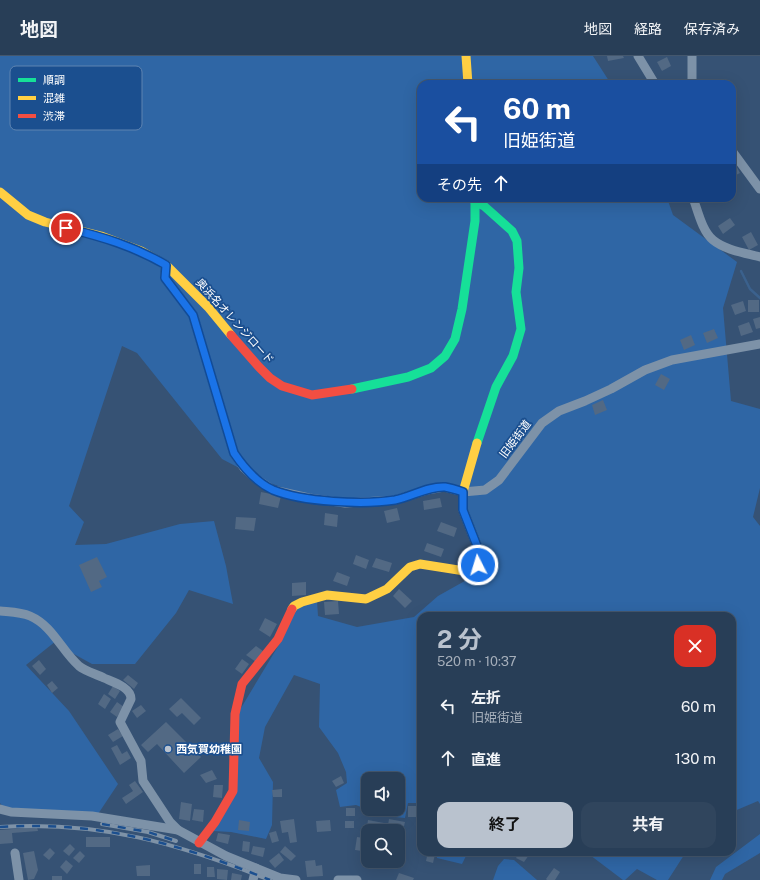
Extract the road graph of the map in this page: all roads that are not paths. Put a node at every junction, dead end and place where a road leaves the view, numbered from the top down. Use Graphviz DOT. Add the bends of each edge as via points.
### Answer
graph roads {
  1 [pos="466,56"];
  2 [pos="638,56"];
  3 [pos="692,56"];
  4 [pos="468,80"];
  5 [pos="652,80"];
  6 [pos="692,80"];
  7 [pos="736,157"];
  8 [pos="760,189"];
  9 [pos="0,192"];
  10 [pos="475,202"];
  11 [pos="478,202"];
  12 [pos="694,202"];
  13 [pos="760,257"];
  14 [pos="166,265"];
  15 [pos="760,344"];
  16 [pos="463,492"];
  17 [pos="0,611"];
  18 [pos="0,810"];
  19 [pos="178,830"];
  20 [pos="200,843"];
  21 [pos="15,853"];
  22 [pos="256,868"];
  23 [pos="19,880"];
  24 [pos="253,880"];
  25 [pos="296,880"];
  26 [pos="338,880"];
  27 [pos="357,880"];
  1 -- 4 [label="street"];
  2 -- 5 [label="street"];
  3 -- 6 [label="street"];
  7 -- 8 [label="street"];
  9 -- 14 [label="street, 奥浜名オレンジロード" via="28,215 45,222 101,236 141,251"];
  10 -- 14 [label="street, 奥浜名オレンジロード" via="470,264 455,339 445,356 431,368 381,384 312,395 282,386 259,367 208,307"];
  11 -- 16 [label="street" via="512,231 517,241 519,268 516,292 521,328 514,356 496,387 484,419"];
  12 -- 13 [label="street" via="704,228 712,240 734,250"];
  14 -- 16 [label="street, 旧姫街道" via="165,278 193,315 234,453 255,478 273,490 344,503 395,500 444,487"];
  15 -- 16 [label="street, 旧姫街道" via="672,360 559,411 542,423 499,480 485,490"];
  16 -- 20 [label="street" via="463,510 479,551 476,570 470,572 420,564 410,568 387,589 366,599 327,596 294,606 278,639 242,684 235,714 233,792"];
  17 -- 19 [label="street" via="29,615 43,623 80,667 119,685 131,695 120,722 141,761 143,781"];
  18 -- 19 [label="street" via="92,816"];
  19 -- 20 [label="street"];
  20 -- 22 [label="street"];
  21 -- 23 [label="street"];
  22 -- 24 [label="street"];
  22 -- 25 [label="street" via="280,878"];
  26 -- 27 [label="street"];
}
